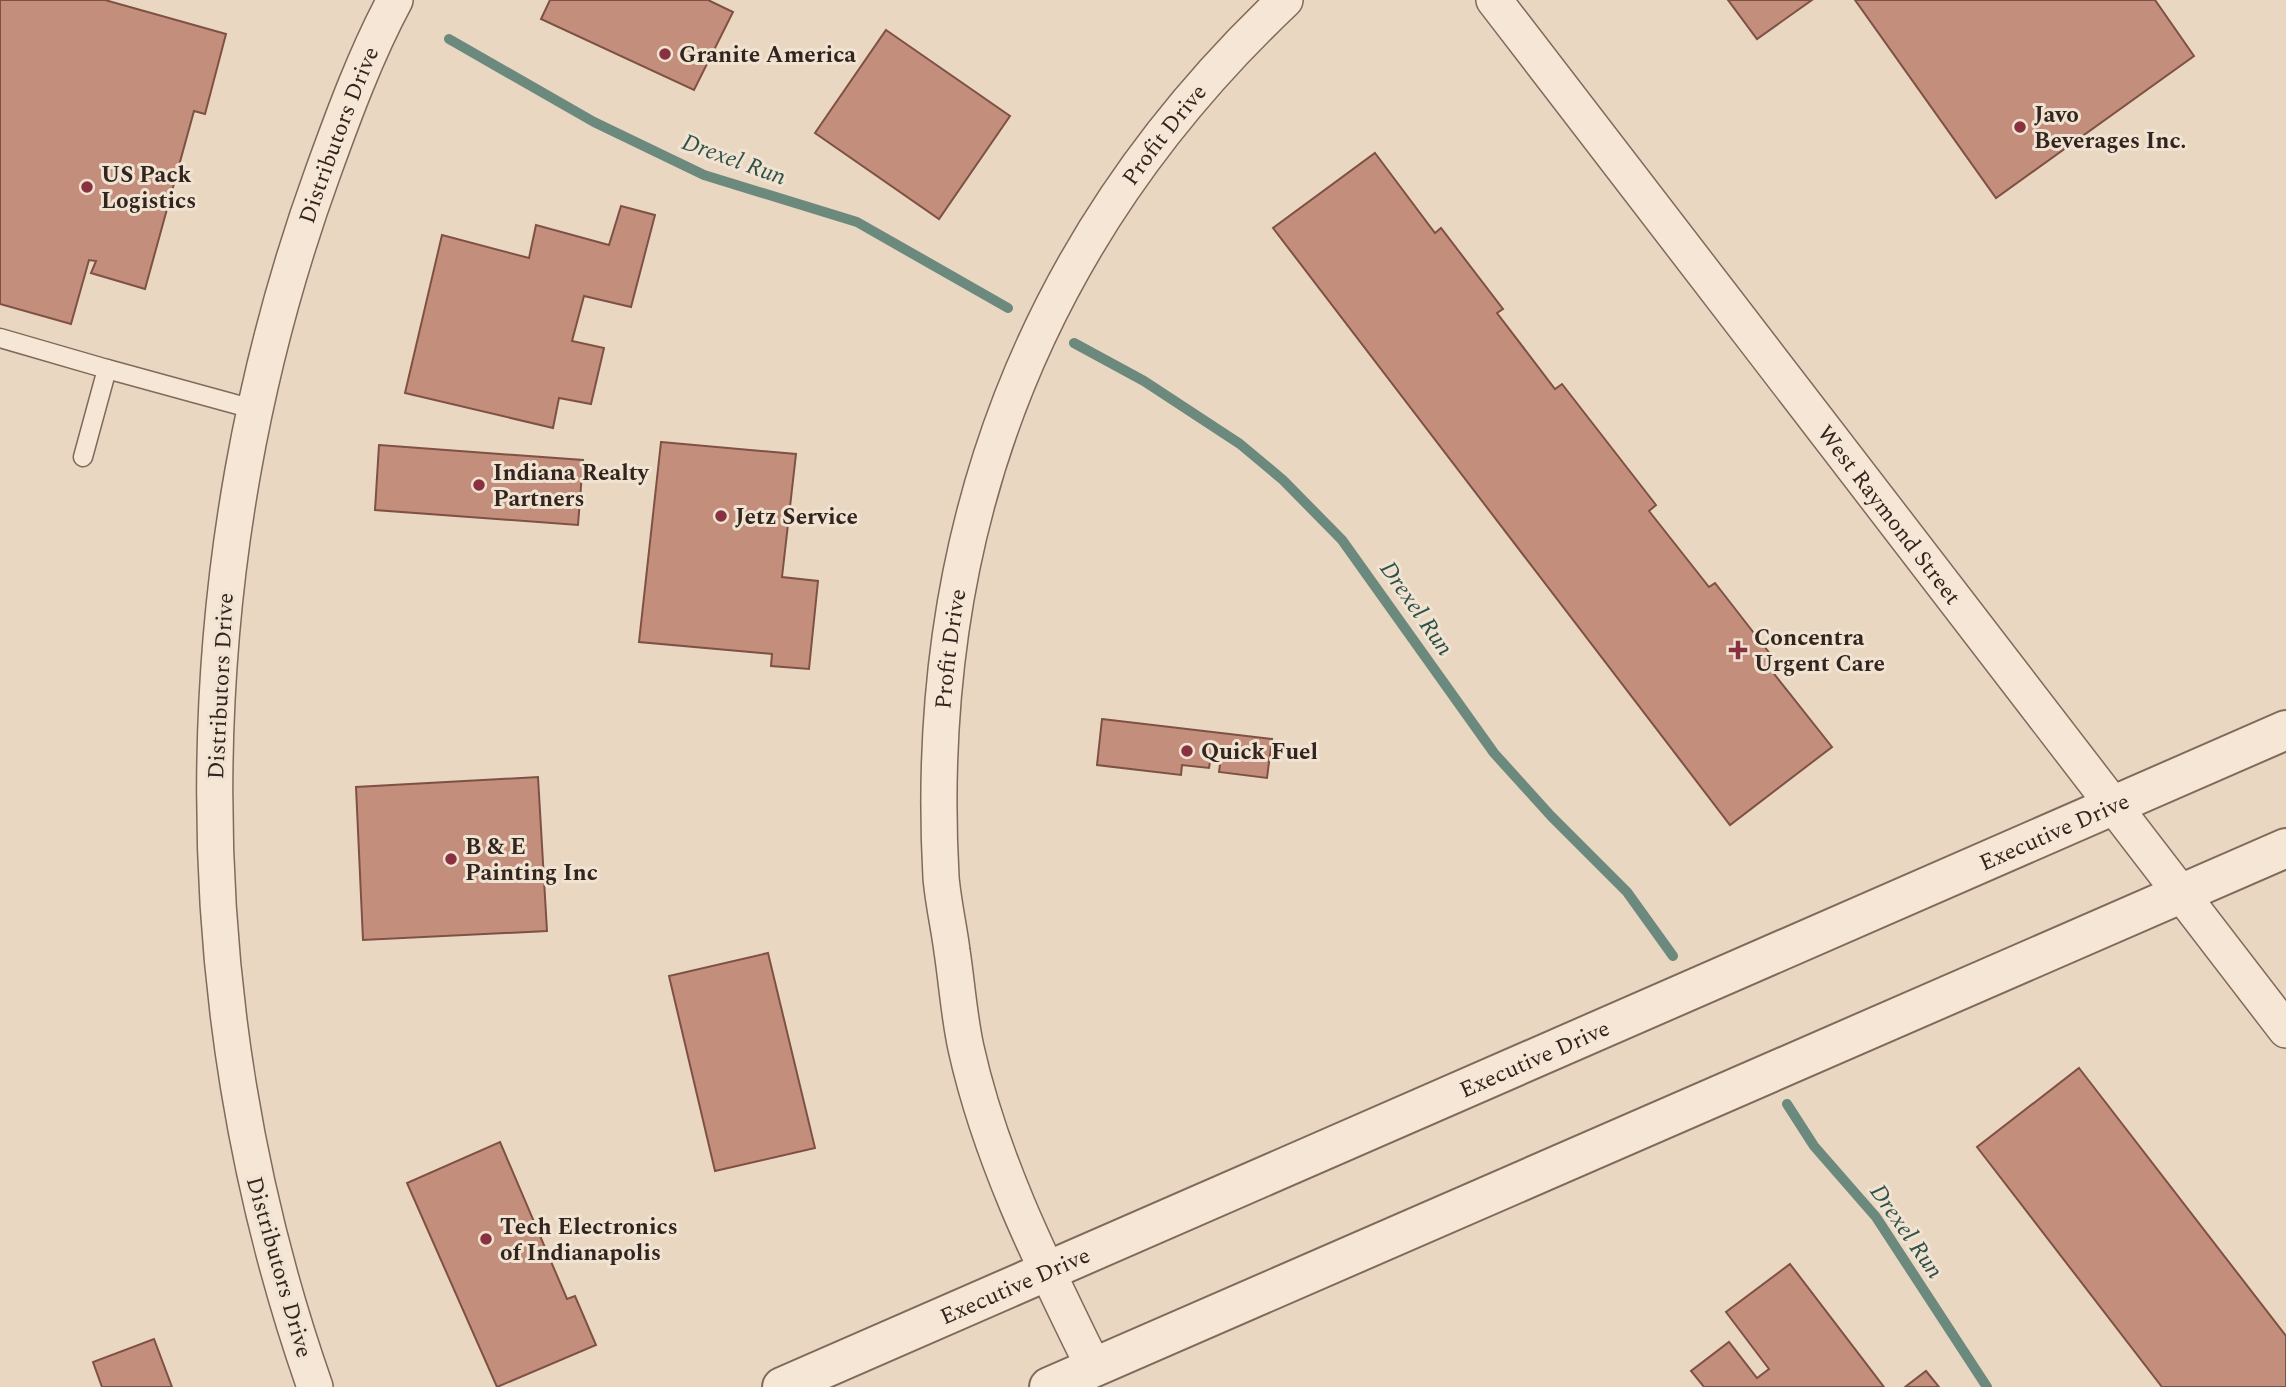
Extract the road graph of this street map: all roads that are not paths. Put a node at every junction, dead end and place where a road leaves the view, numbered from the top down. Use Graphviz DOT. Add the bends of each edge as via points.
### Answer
graph roads {
  1 [pos="395,0"];
  2 [pos="1285,0"];
  3 [pos="1494,0"];
  4 [pos="0,338"];
  5 [pos="107,369"];
  6 [pos="253,409"];
  7 [pos="83,457"];
  8 [pos="2286,730"];
  9 [pos="2114,805"];
  10 [pos="2286,848"];
  11 [pos="2182,893"];
  12 [pos="2286,1030"];
  13 [pos="1046,1272"];
  14 [pos="1094,1368"];
  15 [pos="315,1387"];
  16 [pos="782,1387"];
  17 [pos="1049,1387"];
  1 -- 6 [label="street, Distributors Drive" via="347,107 308,212"];
  2 -- 13 [label="street, Profit Drive" via="1170,123 1089,240 1043,326 1002,420 961,563 946,661 938,762 941,879 966,1049 1012,1194"];
  3 -- 9 [label="street, West Raymond Street"];
  4 -- 5 [label="lane"];
  5 -- 6 [label="lane"];
  5 -- 7 [label="lane"];
  6 -- 15 [label="street, Distributors Drive" via="231,537 216,685 215,833 229,1018 253,1175 278,1277"];
  8 -- 9 [label="street, Executive Drive"];
  9 -- 11 [label="street, West Raymond Street"];
  9 -- 13 [label="street, Executive Drive"];
  10 -- 11 [label="street"];
  11 -- 12 [label="street, West Raymond Street"];
  11 -- 14 [label="street"];
  13 -- 14 [label="street, Profit Drive"];
  13 -- 16 [label="street, Executive Drive"];
  14 -- 17 [label="street"];
}
